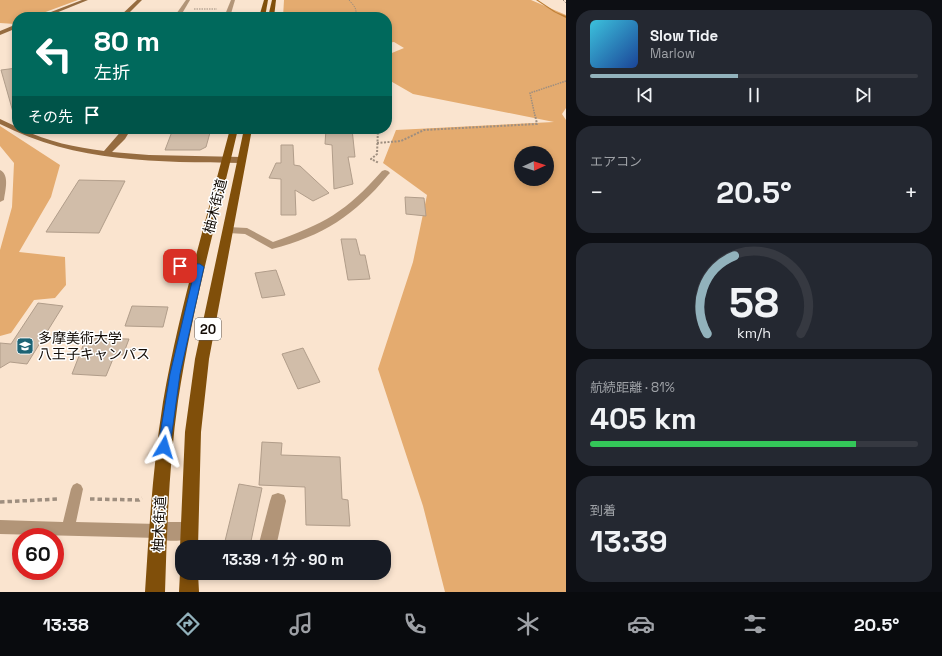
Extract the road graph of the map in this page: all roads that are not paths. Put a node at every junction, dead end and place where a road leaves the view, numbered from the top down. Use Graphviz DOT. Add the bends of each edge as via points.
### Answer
graph roads {
  1 [pos="86,0"];
  2 [pos="140,0"];
  3 [pos="188,0"];
  4 [pos="233,0"];
  5 [pos="266,0"];
  6 [pos="274,0"];
  7 [pos="54,12"];
  8 [pos="127,12"];
  9 [pos="180,12"];
  10 [pos="229,12"];
  11 [pos="263,12"];
  12 [pos="272,12"];
  13 [pos="12,28"];
  14 [pos="0,33"];
  15 [pos="0,121"];
  16 [pos="12,127"];
  17 [pos="27,134"];
  18 [pos="124,134"];
  19 [pos="233,134"];
  20 [pos="247,134"];
  21 [pos="106,154"];
  22 [pos="227,160"];
  23 [pos="242,160"];
  24 [pos="0,172"];
  25 [pos="385,173"];
  26 [pos="0,200"];
  27 [pos="228,230"];
  28 [pos="180,266"];
  29 [pos="200,267"];
  30 [pos="77,489"];
  31 [pos="278,502"];
  32 [pos="0,526"];
  33 [pos="68,529"];
  34 [pos="158,531"];
  35 [pos="189,539"];
  36 [pos="269,540"];
  37 [pos="189,580"];
  38 [pos="155,592"];
  39 [pos="189,592"];
  1 -- 7 [label="street"];
  2 -- 8 [label="street"];
  3 -- 9 [label="street"];
  4 -- 10 [label="street"];
  5 -- 11 [label="main road"];
  6 -- 12 [label="main road"];
  13 -- 14 [label="street"];
  15 -- 16 [label="street"];
  17 -- 21 [label="street" via="49,142"];
  18 -- 21 [label="street"];
  19 -- 22 [label="main road, 柚木街道 / 20"];
  20 -- 23 [label="main road, 柚木街道 / 20"];
  21 -- 22 [label="street" via="145,158"];
  22 -- 23 [label="street"];
  22 -- 29 [label="main road, 柚木街道 / 20"];
  23 -- 27 [label="main road, 柚木街道 / 20"];
  24 -- 26 [label="lane" via="3,180"];
  25 -- 27 [label="street" via="365,195 326,225 272,246 247,231"];
  27 -- 35 [label="main road, 柚木街道 / 20" via="200,373 193,432"];
  28 -- 29 [label="lane"];
  29 -- 34 [label="main road, 柚木街道 / 20" via="172,395 162,472"];
  30 -- 33 [label="lane"];
  31 -- 36 [label="street"];
  32 -- 33 [label="lane"];
  33 -- 34 [label="lane"];
  34 -- 35 [label="street"];
  34 -- 38 [label="main road, 柚木街道 / 20"];
  37 -- 39 [label="main road"];
}
